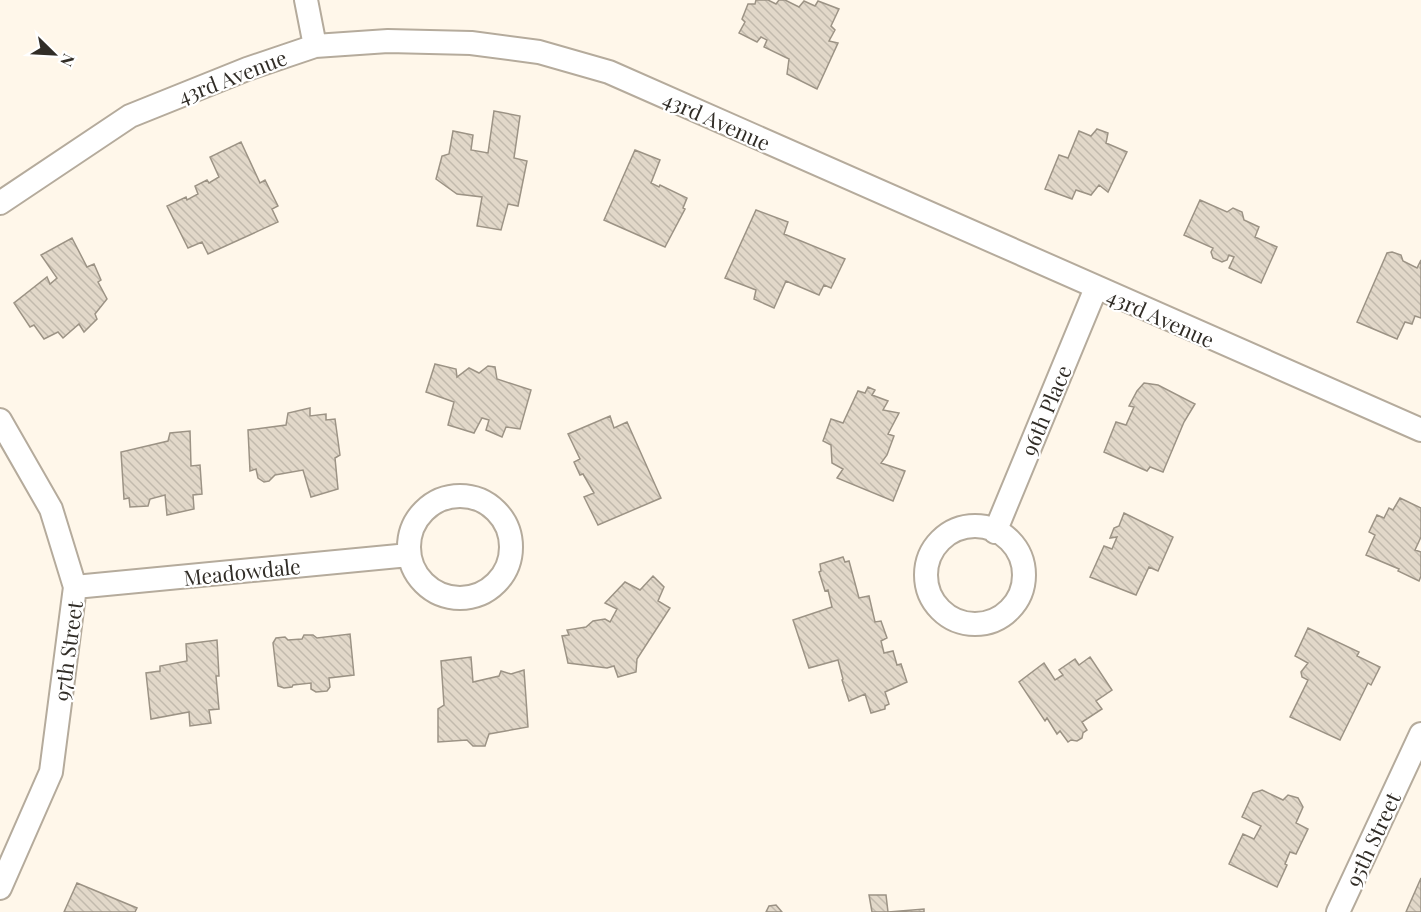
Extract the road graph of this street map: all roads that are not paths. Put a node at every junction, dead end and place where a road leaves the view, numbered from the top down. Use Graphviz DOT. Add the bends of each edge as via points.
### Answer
graph roads {
  1 [pos="306,0"];
  2 [pos="315,46"];
  3 [pos="0,203"];
  4 [pos="1096,288"];
  5 [pos="0,420"];
  6 [pos="1421,430"];
  7 [pos="995,532"];
  8 [pos="409,555"];
  9 [pos="75,588"];
  10 [pos="1421,734"];
  11 [pos="0,888"];
  12 [pos="1338,912"];
  1 -- 2 [label="street"];
  2 -- 3 [label="street, 43rd Avenue" via="130,116"];
  2 -- 4 [label="street, 43rd Avenue" via="387,41 471,43 539,52 609,72"];
  4 -- 6 [label="street, 43rd Avenue"];
  4 -- 7 [label="street, 96th Place"];
  5 -- 9 [label="street, 97th Street" via="51,508"];
  7 -- 7 [label="street" via="980,525 948,533 928,560 929,593 938,607 965,623 981,624 1010,610 1024,582 1024,566 1018,551 1009,538"];
  8 -- 8 [label="street" via="425,586 458,599 475,597 491,589 503,576 512,543 508,527 486,502 471,496 455,496 439,500 415,522 409,538"];
  8 -- 9 [label="street, Meadowdale"];
  9 -- 11 [label="street, 97th Street" via="51,772"];
  10 -- 12 [label="street, 95th Street"];
}
